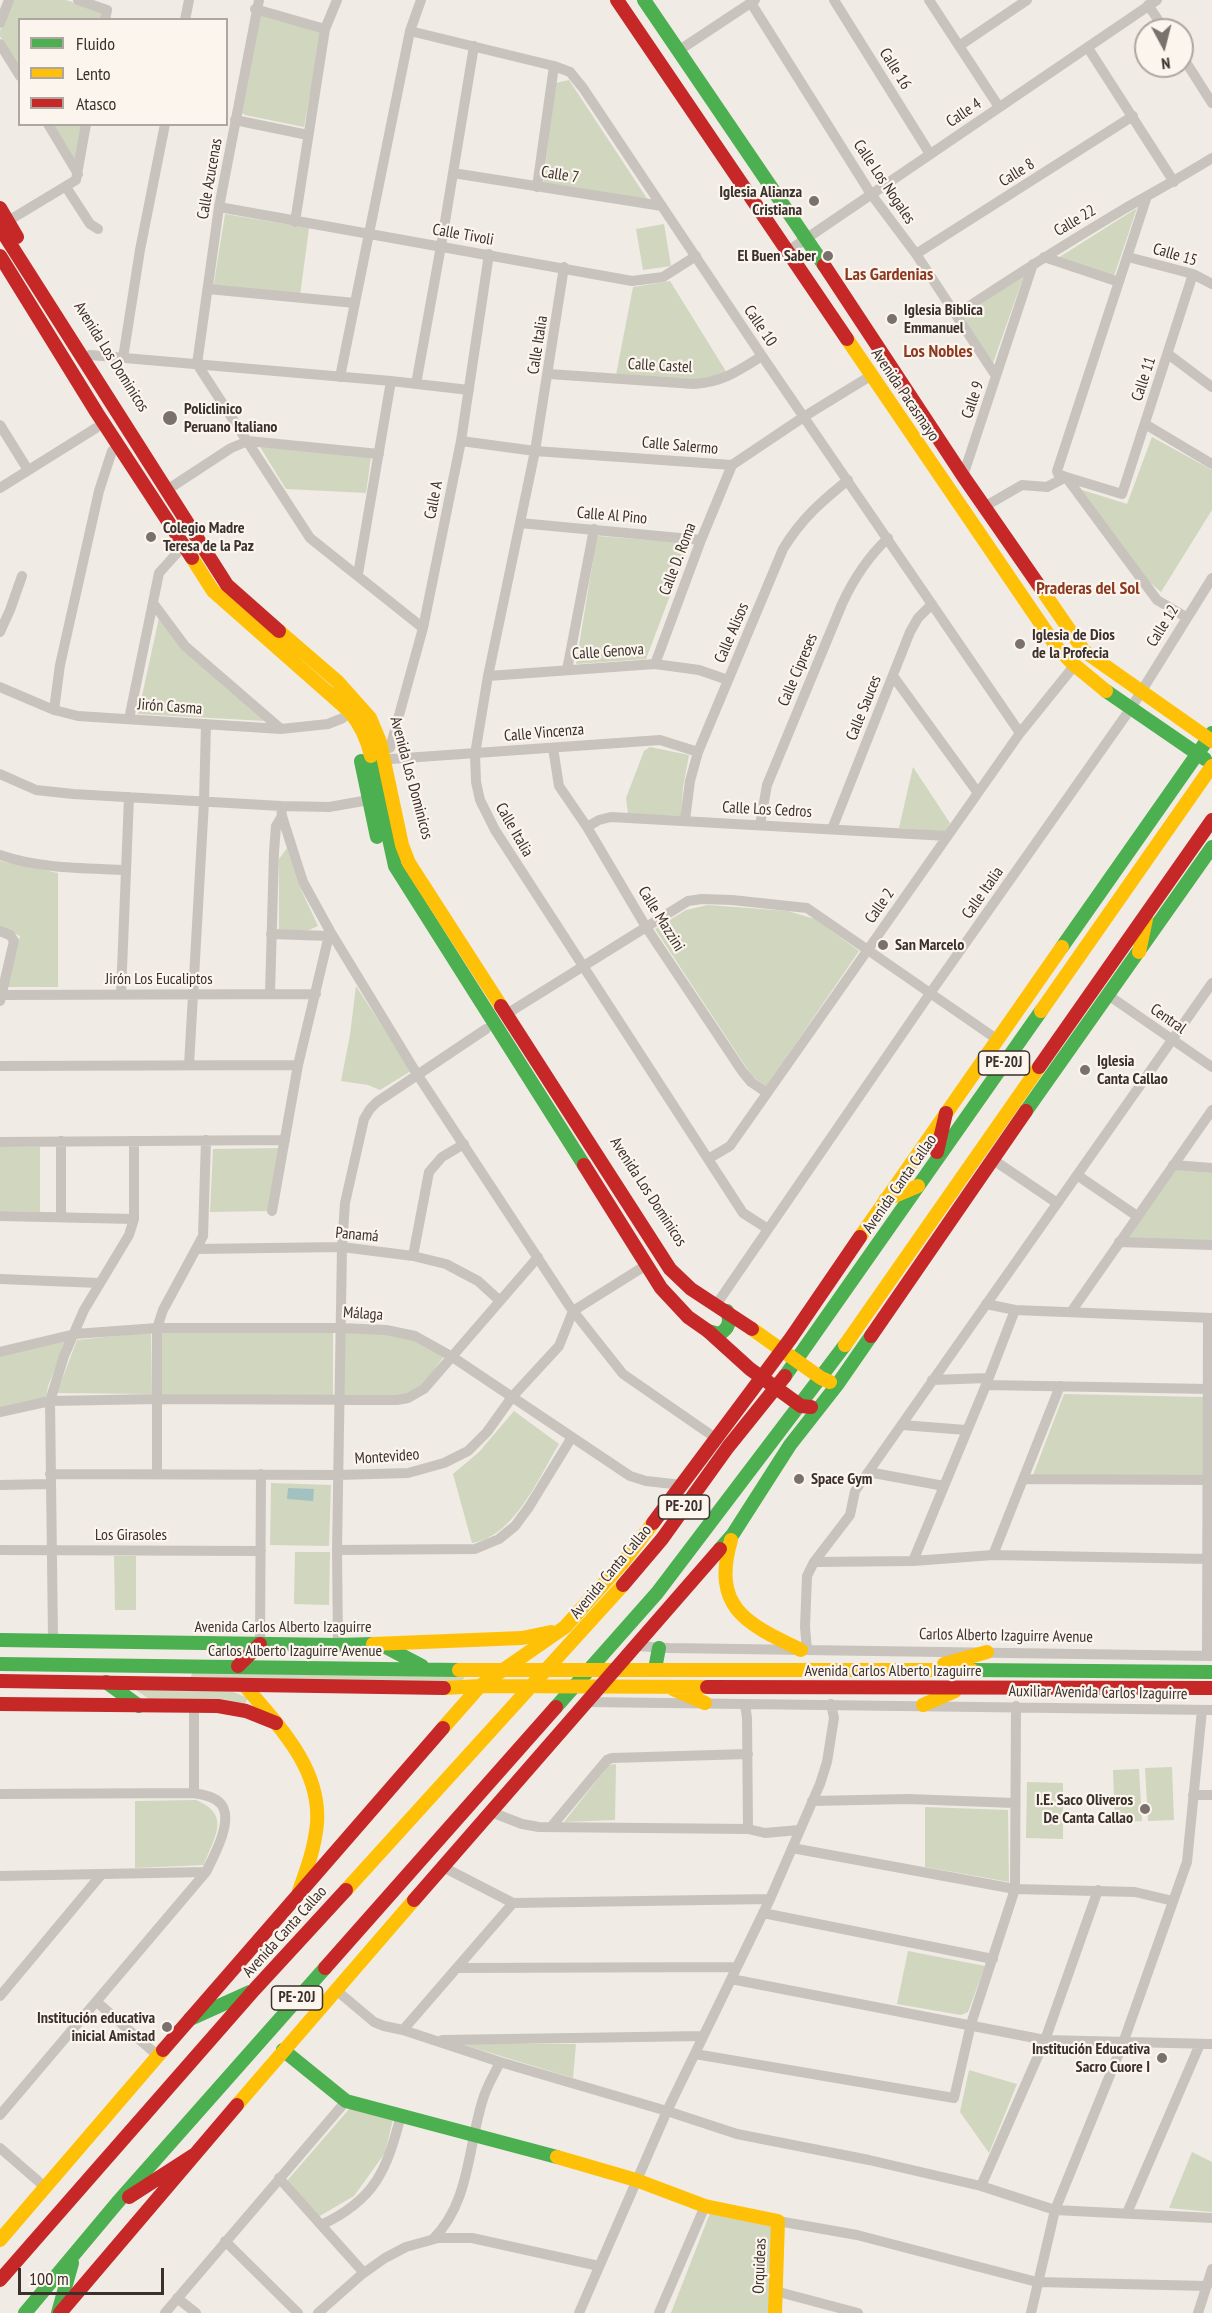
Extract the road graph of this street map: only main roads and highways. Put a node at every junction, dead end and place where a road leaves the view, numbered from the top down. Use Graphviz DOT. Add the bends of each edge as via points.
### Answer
graph roads {
  1 [pos="618,0"];
  2 [pos="644,0"];
  3 [pos="0,208"];
  4 [pos="4,224"];
  5 [pos="0,256"];
  6 [pos="0,275"];
  7 [pos="79,401"];
  8 [pos="97,413"];
  9 [pos="147,445"];
  10 [pos="150,466"];
  11 [pos="240,628"];
  12 [pos="262,636"];
  13 [pos="327,662"];
  14 [pos="337,681"];
  15 [pos="1186,723"];
  16 [pos="1211,738"];
  17 [pos="1176,739"];
  18 [pos="1198,754"];
  19 [pos="1212,765"];
  20 [pos="1212,820"];
  21 [pos="375,826"];
  22 [pos="388,838"];
  23 [pos="1212,846"];
  24 [pos="1185,860"];
  25 [pos="426,871"];
  26 [pos="430,897"];
  27 [pos="1149,909"];
  28 [pos="1139,952"];
  29 [pos="946,1113"];
  30 [pos="935,1162"];
  31 [pos="918,1186"];
  32 [pos="885,1200"];
  33 [pos="698,1295"];
  34 [pos="721,1308"];
  35 [pos="688,1317"];
  36 [pos="708,1331"];
  37 [pos="783,1350"];
  38 [pos="797,1361"];
  39 [pos="762,1378"];
  40 [pos="821,1378"];
  41 [pos="837,1385"];
  42 [pos="776,1389"];
  43 [pos="801,1406"];
  44 [pos="818,1408"];
  45 [pos="733,1534"];
  46 [pos="565,1627"];
  47 [pos="0,1640"];
  48 [pos="260,1644"];
  49 [pos="380,1644"];
  50 [pos="659,1648"];
  51 [pos="804,1650"];
  52 [pos="987,1652"];
  53 [pos="0,1664"];
  54 [pos="238,1666"];
  55 [pos="185,1668"];
  56 [pos="425,1668"];
  57 [pos="590,1668"];
  58 [pos="617,1668"];
  59 [pos="503,1669"];
  60 [pos="550,1669"];
  61 [pos="655,1669"];
  62 [pos="927,1669"];
  63 [pos="1142,1672"];
  64 [pos="1212,1672"];
  65 [pos="0,1682"];
  66 [pos="106,1682"];
  67 [pos="185,1684"];
  68 [pos="245,1686"];
  69 [pos="480,1686"];
  70 [pos="532,1686"];
  71 [pos="573,1686"];
  72 [pos="602,1686"];
  73 [pos="667,1686"];
  74 [pos="1141,1687"];
  75 [pos="962,1688"];
  76 [pos="1212,1688"];
  77 [pos="705,1703"];
  78 [pos="0,1704"];
  79 [pos="922,1705"];
  80 [pos="139,1706"];
  81 [pos="276,1724"];
  82 [pos="299,1891"];
  83 [pos="255,1990"];
  84 [pos="190,2019"];
  85 [pos="283,2050"];
  86 [pos="194,2155"];
  87 [pos="117,2203"];
  88 [pos="0,2240"];
  89 [pos="73,2257"];
  90 [pos="0,2280"];
  91 [pos="25,2313"];
  92 [pos="59,2313"];
  93 [pos="775,2313"];
  1 -- 17 [label="main road, Avenida Pacasmayo" via="1056,646 1099,688"];
  2 -- 15 [label="main road, Avenida Pacasmayo" via="1084,651"];
  3 -- 4 [label="main road, Avenida Los Dominicos"];
  4 -- 9 [label="main road, Avenida Los Dominicos"];
  4 -- 10 [label="main road, Avenida Los Dominicos"];
  5 -- 8 [label="main road, Avenida Los Dominicos"];
  6 -- 7 [label="main road, Avenida Los Dominicos"];
  7 -- 8 [label="main road"];
  7 -- 11 [label="main road, Avenida Los Dominicos" via="208,598"];
  8 -- 12 [label="main road, Avenida Los Dominicos" via="213,591"];
  9 -- 10 [label="main road"];
  9 -- 13 [label="main road, Avenida Los Dominicos" via="237,583"];
  10 -- 14 [label="main road, Avenida Los Dominicos" via="227,585"];
  11 -- 12 [label="main road"];
  11 -- 21 [label="main road, Avenida Los Dominicos" via="343,718 358,747"];
  12 -- 22 [label="main road, Avenida Los Dominicos" via="359,723 369,747"];
  13 -- 14 [label="main road"];
  13 -- 25 [label="main road, Avenida Los Dominicos" via="376,710 391,753 411,845"];
  14 -- 26 [label="main road, Avenida Los Dominicos" via="363,707 376,729 404,850"];
  15 -- 16 [label="main road, Avenida Pacasmayo"];
  15 -- 17 [label="main road" via="1177,727"];
  16 -- 18 [label="main road, Avenida Canta Callao"];
  17 -- 18 [label="main road, Avenida Pacasmayo"];
  18 -- 19 [label="main road, Avenida Pacasmayo"];
  18 -- 29 [label="main road, Avenida Canta Callao"];
  19 -- 30 [label="main road, Avenida Canta Callao / PE-20J"];
  20 -- 24 [label="main road, PE-20J"];
  21 -- 22 [label="main road"];
  21 -- 35 [label="main road, Avenida Los Dominicos" via="390,876 486,1029 665,1305"];
  22 -- 35 [label="main road, Avenida Los Dominicos" via="398,870 661,1288"];
  23 -- 24 [label="main road"];
  23 -- 28 [label="main road"];
  24 -- 27 [label="main road, PE-20J"];
  25 -- 26 [label="main road"];
  25 -- 33 [label="main road, Avenida Los Dominicos" via="675,1265"];
  26 -- 33 [label="main road, Avenida Los Dominicos" via="670,1269"];
  27 -- 28 [label="main road"];
  27 -- 40 [label="main road, PE-20J"];
  28 -- 41 [label="main road"];
  29 -- 30 [label="main road"];
  29 -- 32 [label="main road, Avenida Canta Callao"];
  30 -- 31 [label="main road, Avenida Canta Callao / PE-20J"];
  31 -- 32 [label="main road"];
  31 -- 38 [label="main road, Avenida Canta Callao / PE-20J"];
  32 -- 37 [label="main road, Avenida Canta Callao"];
  33 -- 34 [label="main road, Avenida Los Dominicos"];
  34 -- 36 [label="main road" via="730,1321 728,1328 719,1334"];
  34 -- 37 [label="main road, Avenida Los Dominicos"];
  35 -- 36 [label="main road, Avenida Los Dominicos"];
  36 -- 39 [label="main road, Avenida Los Dominicos"];
  37 -- 38 [label="main road, Avenida Los Dominicos"];
  37 -- 39 [label="main road, Avenida Canta Callao"];
  38 -- 40 [label="main road, Avenida Los Dominicos"];
  38 -- 42 [label="main road, Avenida Canta Callao / PE-20J"];
  39 -- 42 [label="main road, Avenida Los Dominicos"];
  39 -- 46 [label="main road, Avenida Canta Callao" via="624,1561"];
  40 -- 41 [label="main road, Avenida Los Dominicos"];
  40 -- 43 [label="main road, PE-20J"];
  41 -- 44 [label="main road"];
  42 -- 43 [label="main road, Avenida Los Dominicos"];
  42 -- 60 [label="main road, Avenida Canta Callao / PE-20J" via="728,1447 662,1539"];
  43 -- 44 [label="main road, Avenida Los Dominicos"];
  43 -- 57 [label="main road, PE-20J" via="657,1593"];
  44 -- 45 [label="main road"];
  45 -- 51 [label="main road" via="725,1573 733,1606 759,1630"];
  45 -- 58 [label="main road"];
  46 -- 49 [label="main road, Avenida Carlos Alberto Izaguirre" via="522,1638"];
  46 -- 59 [label="main road, Avenida Canta Callao"];
  47 -- 48 [label="main road, Avenida Carlos Alberto Izaguirre"];
  48 -- 49 [label="main road, Avenida Carlos Alberto Izaguirre"];
  48 -- 54 [label="main road"];
  49 -- 56 [label="main road"];
  50 -- 61 [label="main road"];
  52 -- 62 [label="main road"];
  53 -- 55 [label="main road, Carlos Alberto Izaguirre Avenue"];
  54 -- 55 [label="main road, Carlos Alberto Izaguirre Avenue"];
  54 -- 56 [label="main road, Carlos Alberto Izaguirre Avenue"];
  55 -- 67 [label="main road" via="180,1674"];
  56 -- 59 [label="main road, Carlos Alberto Izaguirre Avenue"];
  57 -- 58 [label="main road, Avenida Carlos Alberto Izaguirre"];
  57 -- 60 [label="main road, Carlos Alberto Izaguirre Avenue"];
  57 -- 71 [label="main road, PE-20J"];
  58 -- 61 [label="main road, Avenida Carlos Alberto Izaguirre"];
  58 -- 72 [label="main road"];
  59 -- 60 [label="main road, Carlos Alberto Izaguirre Avenue"];
  59 -- 69 [label="main road, Avenida Canta Callao"];
  60 -- 70 [label="main road, Avenida Canta Callao / PE-20J"];
  61 -- 62 [label="main road, Avenida Carlos Alberto Izaguirre"];
  62 -- 63 [label="main road, Avenida Carlos Alberto Izaguirre"];
  63 -- 64 [label="main road, Avenida Carlos Alberto Izaguirre"];
  63 -- 74 [label="main road"];
  65 -- 66 [label="main road, Carlos Alberto Izaguirre Avenue"];
  66 -- 67 [label="main road, Carlos Alberto Izaguirre Avenue"];
  66 -- 80 [label="main road"];
  67 -- 68 [label="main road, Carlos Alberto Izaguirre Avenue"];
  68 -- 69 [label="main road, Carlos Alberto Izaguirre Avenue"];
  68 -- 81 [label="main road"];
  69 -- 70 [label="main road, Carlos Alberto Izaguirre Avenue"];
  69 -- 82 [label="main road, Avenida Canta Callao"];
  70 -- 71 [label="main road, Carlos Alberto Izaguirre Avenue"];
  70 -- 83 [label="main road, Avenida Canta Callao / PE-20J"];
  71 -- 72 [label="main road, Avenida Carlos Alberto Izaguirre"];
  71 -- 87 [label="main road, PE-20J"];
  72 -- 73 [label="main road, Avenida Carlos Alberto Izaguirre"];
  72 -- 85 [label="main road"];
  73 -- 75 [label="main road, Avenida Carlos Alberto Izaguirre"];
  73 -- 77 [label="main road"];
  74 -- 75 [label="main road, Avenida Carlos Alberto Izaguirre"];
  74 -- 76 [label="main road, Avenida Carlos Alberto Izaguirre"];
  75 -- 79 [label="main road"];
  78 -- 80 [label="main road"];
  80 -- 81 [label="main road" via="218,1706 246,1711"];
  81 -- 82 [label="main road" via="304,1761 316,1794 314,1847"];
  82 -- 84 [label="main road, Avenida Canta Callao"];
  83 -- 84 [label="main road"];
  83 -- 90 [label="main road, Avenida Canta Callao / PE-20J"];
  84 -- 88 [label="main road, Avenida Canta Callao"];
  85 -- 86 [label="main road"];
  85 -- 93 [label="main road, Orquideas" via="346,2101 636,2180 705,2206 778,2221"];
  86 -- 87 [label="main road"];
  86 -- 92 [label="main road"];
  87 -- 89 [label="main road, PE-20J"];
  89 -- 91 [label="main road, PE-20J"];
  89 -- 92 [label="main road"];
}
